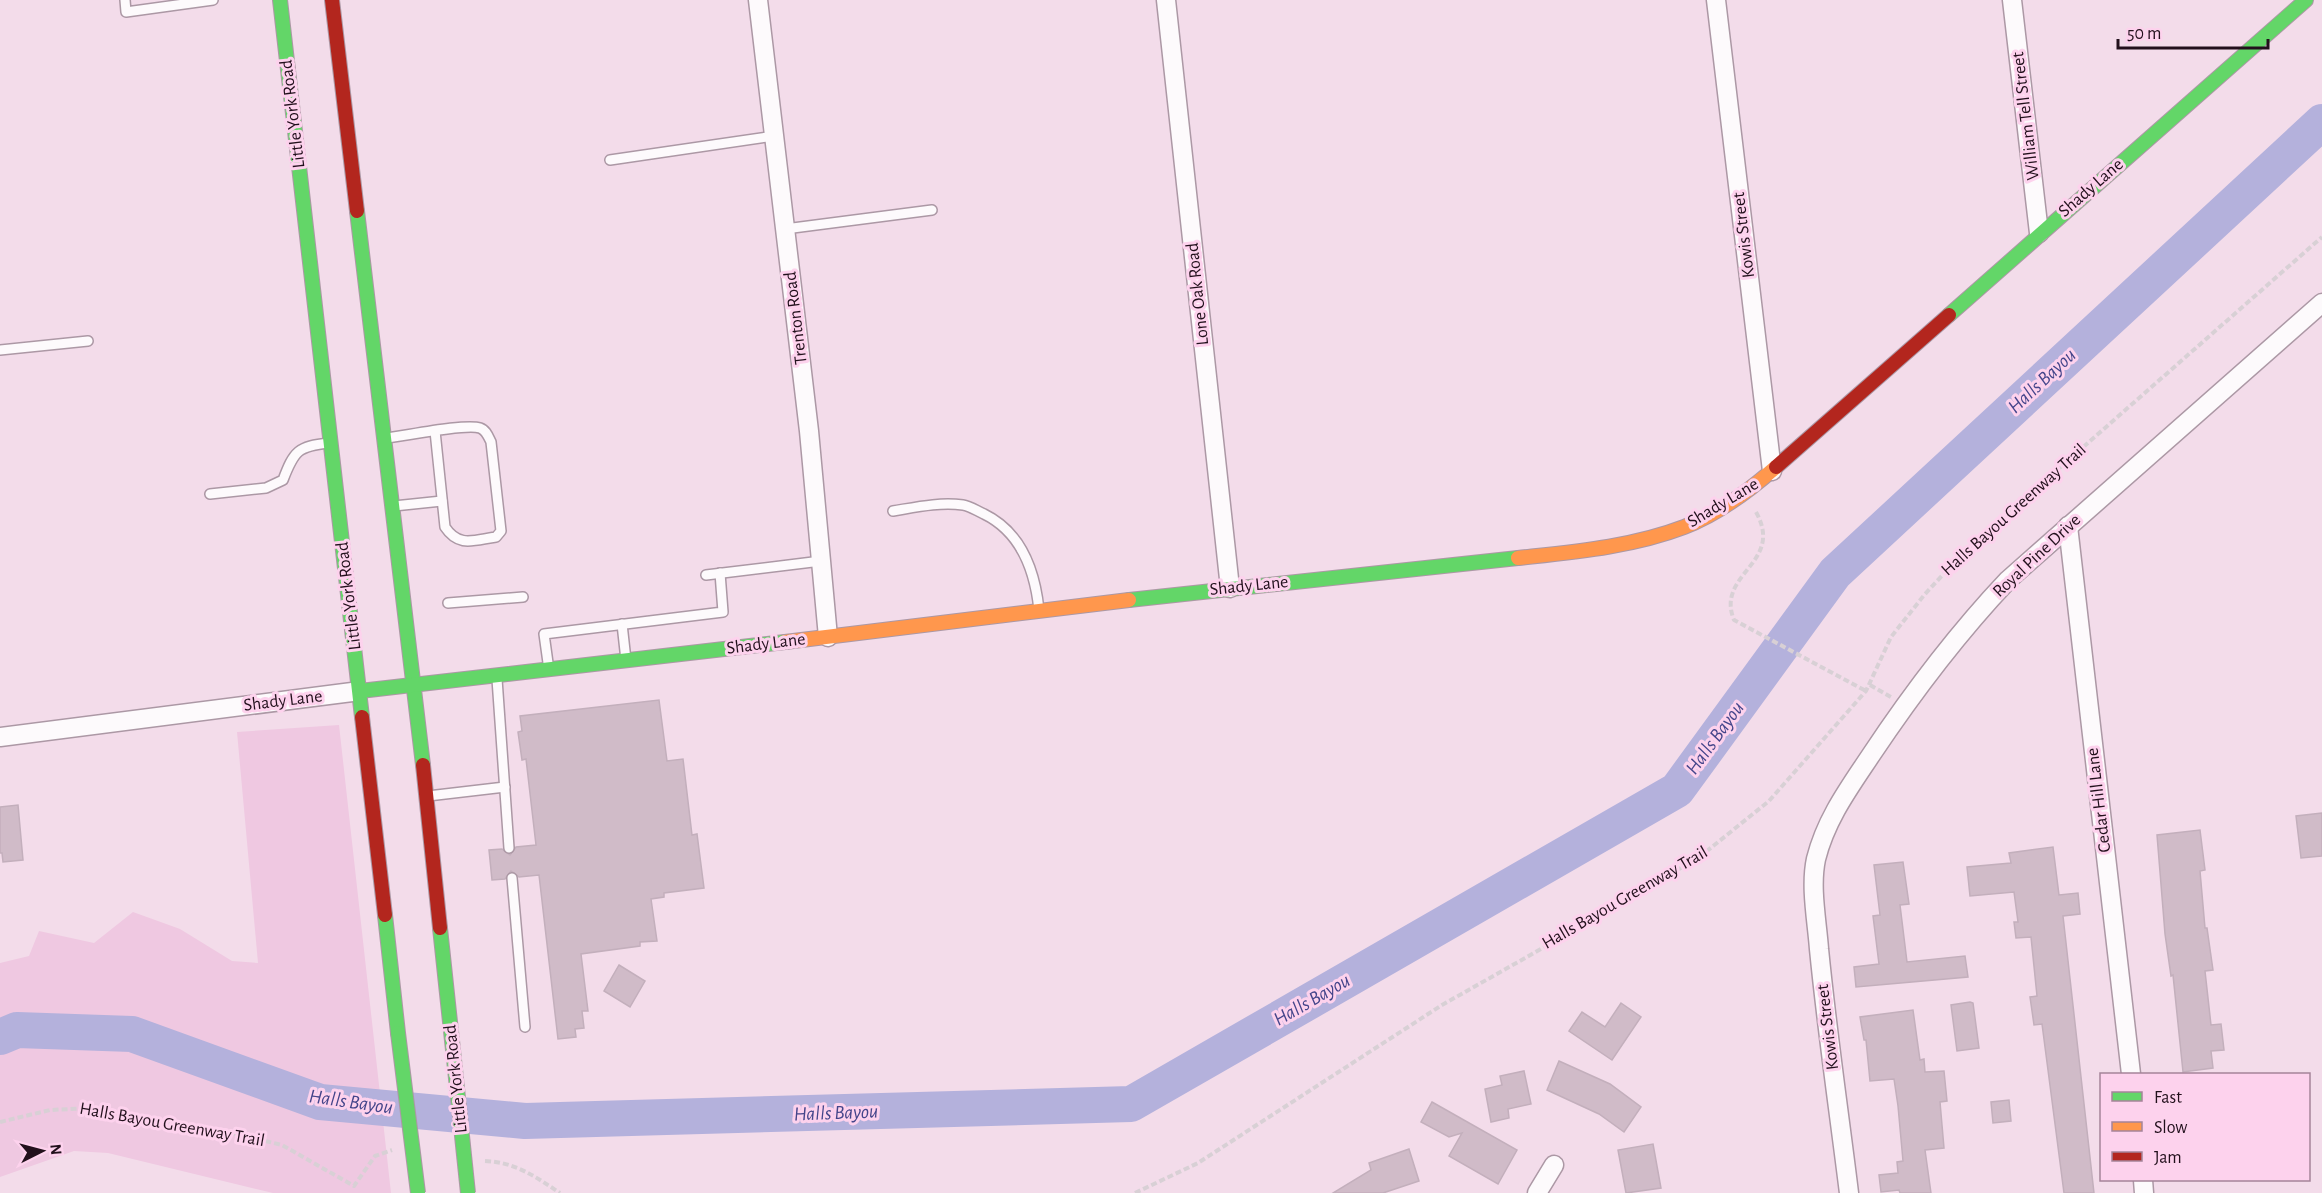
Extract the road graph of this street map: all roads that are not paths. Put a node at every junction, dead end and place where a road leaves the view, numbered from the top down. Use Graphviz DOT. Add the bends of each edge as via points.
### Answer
graph roads {
  1 [pos="125,0"];
  2 [pos="213,0"];
  3 [pos="280,0"];
  4 [pos="332,0"];
  5 [pos="758,0"];
  6 [pos="1166,0"];
  7 [pos="1716,0"];
  8 [pos="2012,0"];
  9 [pos="2306,0"];
  10 [pos="774,136"];
  11 [pos="610,160"];
  12 [pos="932,210"];
  13 [pos="785,229"];
  14 [pos="2039,233"];
  15 [pos="2322,303"];
  16 [pos="88,341"];
  17 [pos="0,350"];
  18 [pos="435,431"];
  19 [pos="384,438"];
  20 [pos="331,442"];
  21 [pos="1772,471"];
  22 [pos="210,494"];
  23 [pos="442,501"];
  24 [pos="392,506"];
  25 [pos="894,511"];
  26 [pos="2068,526"];
  27 [pos="821,561"];
  28 [pos="720,573"];
  29 [pos="706,574"];
  30 [pos="1230,588"];
  31 [pos="523,597"];
  32 [pos="448,603"];
  33 [pos="1039,612"];
  34 [pos="622,624"];
  35 [pos="828,637"];
  36 [pos="627,661"];
  37 [pos="549,671"];
  38 [pos="496,677"];
  39 [pos="414,685"];
  40 [pos="360,691"];
  41 [pos="0,737"];
  42 [pos="505,787"];
  43 [pos="425,797"];
  44 [pos="509,848"];
  45 [pos="1816,861"];
  46 [pos="512,878"];
  47 [pos="525,1027"];
  48 [pos="2131,1073"];
  49 [pos="1554,1165"];
  50 [pos="418,1193"];
  51 [pos="468,1193"];
  52 [pos="1537,1193"];
  53 [pos="1849,1193"];
  1 -- 2 [label="lane" via="126,12"];
  3 -- 20 [label="main road, Little York Road"];
  4 -- 19 [label="main road, Little York Road"];
  5 -- 10 [label="street, Trenton Road"];
  6 -- 30 [label="street, Lone Oak Road"];
  7 -- 21 [label="street, Kowis Street"];
  8 -- 14 [label="street, William Tell Street"];
  9 -- 14 [label="main road, Shady Lane"];
  10 -- 11 [label="lane"];
  10 -- 13 [label="street, Trenton Road"];
  12 -- 13 [label="lane"];
  13 -- 27 [label="street, Trenton Road"];
  14 -- 21 [label="main road, Shady Lane"];
  15 -- 26 [label="street, Royal Pine Drive"];
  16 -- 17 [label="lane"];
  18 -- 19 [label="lane"];
  18 -- 23 [label="lane"];
  18 -- 23 [label="lane" via="478,427 486,431 491,441 501,531 496,537 461,541 452,538 445,527"];
  19 -- 24 [label="main road, Little York Road"];
  20 -- 22 [label="lane" via="304,446 294,454 283,480 266,488"];
  20 -- 40 [label="main road, Little York Road"];
  21 -- 30 [label="main road, Shady Lane" via="1745,493 1685,527 1600,549"];
  23 -- 24 [label="lane"];
  24 -- 39 [label="main road, Little York Road"];
  25 -- 33 [label="lane" via="931,504 965,505 996,520 1015,539 1029,562"];
  26 -- 45 [label="street, Royal Pine Drive" via="2008,580 1933,666 1840,801"];
  26 -- 48 [label="street, Cedar Hill Lane"];
  27 -- 28 [label="lane"];
  27 -- 35 [label="street, Trenton Road"];
  28 -- 29 [label="lane"];
  28 -- 34 [label="lane" via="723,612"];
  30 -- 33 [label="main road, Shady Lane"];
  31 -- 32 [label="lane"];
  33 -- 35 [label="main road, Shady Lane"];
  34 -- 36 [label="lane"];
  34 -- 37 [label="lane" via="544,634"];
  35 -- 36 [label="main road, Shady Lane"];
  36 -- 37 [label="main road, Shady Lane"];
  37 -- 38 [label="main road, Shady Lane"];
  38 -- 39 [label="main road, Shady Lane"];
  38 -- 42 [label="lane"];
  39 -- 40 [label="main road, Shady Lane"];
  39 -- 43 [label="main road, Little York Road"];
  40 -- 41 [label="street, Shady Lane"];
  40 -- 50 [label="main road, Little York Road, bridge"];
  42 -- 43 [label="lane"];
  42 -- 44 [label="lane"];
  43 -- 51 [label="main road, Little York Road, bridge"];
  45 -- 53 [label="street, Kowis Street" via="1821,964"];
  46 -- 47 [label="lane"];
  49 -- 52 [label="street"];
}
